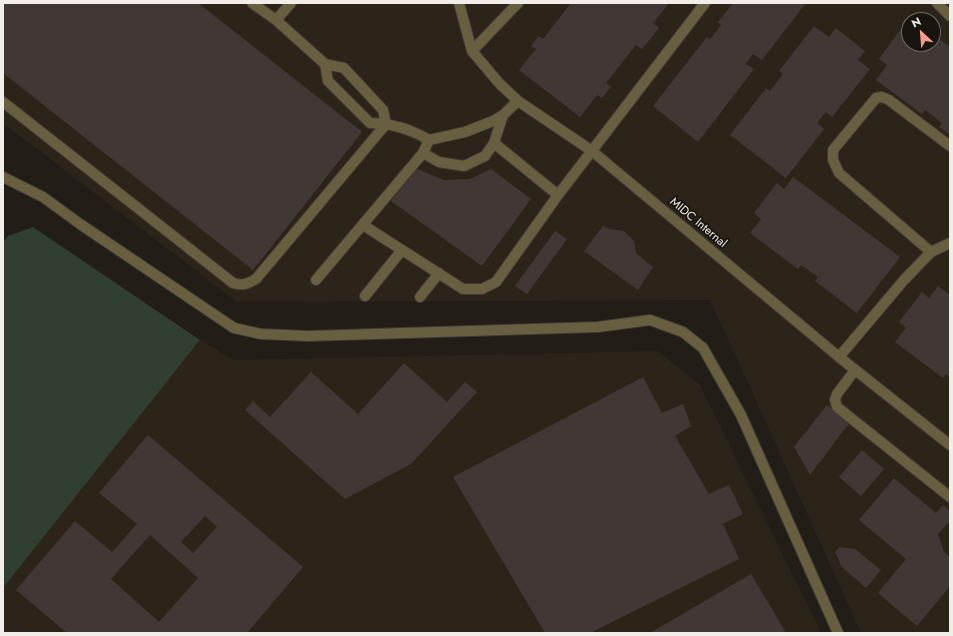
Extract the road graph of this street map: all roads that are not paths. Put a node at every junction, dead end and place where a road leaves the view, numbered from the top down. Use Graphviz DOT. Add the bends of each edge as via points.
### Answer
graph roads {
  1 [pos="252,3"];
  2 [pos="291,3"];
  3 [pos="459,3"];
  4 [pos="518,3"];
  5 [pos="705,3"];
  6 [pos="937,3"];
  7 [pos="950,16"];
  8 [pos="276,20"];
  9 [pos="472,51"];
  10 [pos="325,64"];
  11 [pos="518,101"];
  12 [pos="3,102"];
  13 [pos="503,115"];
  14 [pos="386,124"];
  15 [pos="429,140"];
  16 [pos="494,143"];
  17 [pos="950,146"];
  18 [pos="592,151"];
  19 [pos="423,153"];
  20 [pos="3,177"];
  21 [pos="558,195"];
  22 [pos="363,225"];
  23 [pos="950,243"];
  24 [pos="402,250"];
  25 [pos="931,252"];
  26 [pos="439,274"];
  27 [pos="316,280"];
  28 [pos="365,296"];
  29 [pos="420,297"];
  30 [pos="839,357"];
  31 [pos="855,370"];
  32 [pos="950,445"];
  33 [pos="950,497"];
  34 [pos="838,633"];
  1 -- 8 [label="street"];
  2 -- 8 [label="street"];
  3 -- 9 [label="street, MIDC Internal"];
  4 -- 9 [label="street"];
  5 -- 18 [label="street"];
  6 -- 7 [label="street"];
  8 -- 10 [label="street"];
  9 -- 11 [label="street, MIDC Internal" via="498,83"];
  10 -- 14 [label="street" via="344,68 383,110"];
  10 -- 14 [label="street" via="328,81 370,123"];
  11 -- 13 [label="street"];
  11 -- 18 [label="street, MIDC Internal"];
  12 -- 14 [label="street" via="233,283 241,285 256,279"];
  13 -- 15 [label="street" via="464,132"];
  13 -- 16 [label="street"];
  14 -- 15 [label="street" via="405,128"];
  15 -- 19 [label="street"];
  16 -- 19 [label="street" via="485,156 464,166 439,162"];
  16 -- 21 [label="street"];
  17 -- 25 [label="street" via="882,97 876,98 833,150 833,160 840,173"];
  18 -- 21 [label="street"];
  18 -- 30 [label="street, MIDC Internal"];
  19 -- 22 [label="street"];
  20 -- 34 [label="street" via="43,197 234,328 261,334 308,336 598,327 650,320 683,332 703,348 741,415"];
  21 -- 26 [label="street" via="496,282 482,289 463,289"];
  22 -- 24 [label="street"];
  22 -- 27 [label="street"];
  23 -- 25 [label="street"];
  24 -- 26 [label="street"];
  24 -- 28 [label="street"];
  25 -- 30 [label="street"];
  26 -- 29 [label="street"];
  30 -- 31 [label="street, MIDC Internal"];
  31 -- 32 [label="street, MIDC Internal"];
  31 -- 33 [label="street" via="837,394 837,407"];
}
